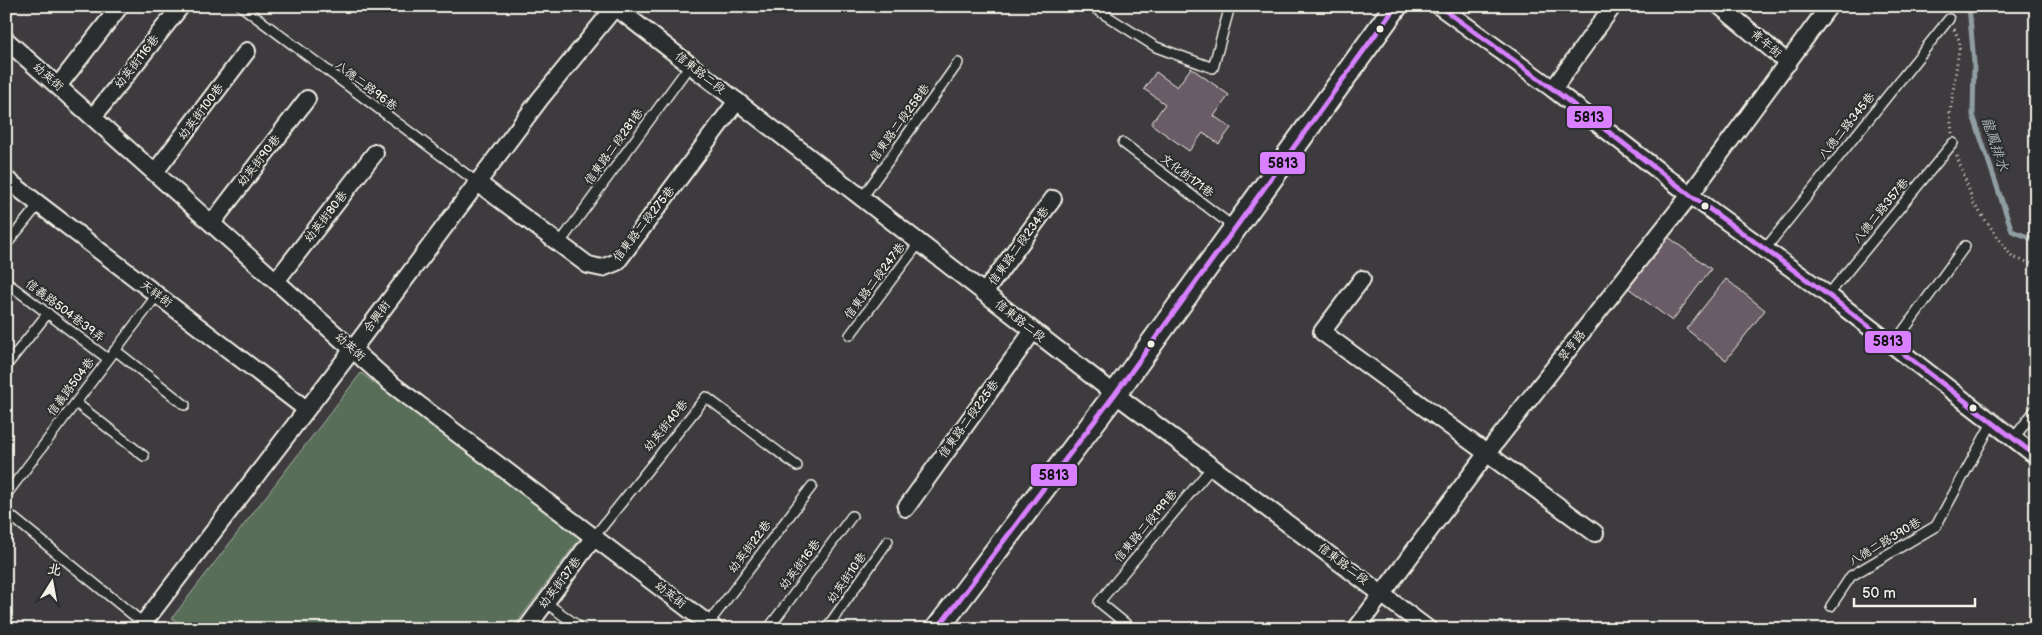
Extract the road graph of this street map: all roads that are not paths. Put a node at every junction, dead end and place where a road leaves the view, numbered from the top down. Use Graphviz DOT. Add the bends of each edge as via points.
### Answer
graph roads {
  1 [pos="120,6"];
  2 [pos="181,6"];
  3 [pos="241,6"];
  4 [pos="1091,6"];
  5 [pos="1230,6"];
  6 [pos="1396,6"];
  7 [pos="1439,6"];
  8 [pos="1613,6"];
  9 [pos="1720,6"];
  10 [pos="1829,6"];
  11 [pos="615,7"];
  12 [pos="1949,19"];
  13 [pos="6,40"];
  14 [pos="247,51"];
  15 [pos="1788,63"];
  16 [pos="958,64"];
  17 [pos="690,65"];
  18 [pos="58,86"];
  19 [pos="1553,89"];
  20 [pos="307,100"];
  21 [pos="737,102"];
  22 [pos="93,117"];
  23 [pos="1123,143"];
  24 [pos="1953,143"];
  25 [pos="375,153"];
  26 [pos="155,172"];
  27 [pos="6,179"];
  28 [pos="478,184"];
  29 [pos="1690,195"];
  30 [pos="862,198"];
  31 [pos="1053,199"];
  32 [pos="39,204"];
  33 [pos="212,223"];
  34 [pos="1235,228"];
  35 [pos="920,243"];
  36 [pos="559,244"];
  37 [pos="6,245"];
  38 [pos="1965,246"];
  39 [pos="1765,250"];
  40 [pos="1362,279"];
  41 [pos="276,281"];
  42 [pos="6,282"];
  43 [pos="984,293"];
  44 [pos="157,295"];
  45 [pos="1828,295"];
  46 [pos="48,313"];
  47 [pos="1033,331"];
  48 [pos="850,335"];
  49 [pos="1893,345"];
  50 [pos="353,349"];
  51 [pos="115,350"];
  52 [pos="108,360"];
  53 [pos="6,366"];
  54 [pos="1115,394"];
  55 [pos="76,403"];
  56 [pos="185,405"];
  57 [pos="2036,409"];
  58 [pos="306,410"];
  59 [pos="1993,421"];
  60 [pos="2014,438"];
  61 [pos="1487,453"];
  62 [pos="144,456"];
  63 [pos="2036,456"];
  64 [pos="797,466"];
  65 [pos="1212,467"];
  66 [pos="812,486"];
  67 [pos="6,495"];
  68 [pos="906,508"];
  69 [pos="6,512"];
  70 [pos="852,516"];
  71 [pos="1595,533"];
  72 [pos="594,537"];
  73 [pos="888,541"];
  74 [pos="1383,594"];
  75 [pos="545,602"];
  76 [pos="1831,606"];
  77 [pos="712,626"];
  78 [pos="144,627"];
  79 [pos="526,629"];
  80 [pos="582,629"];
  81 [pos="768,629"];
  82 [pos="826,629"];
  83 [pos="937,629"];
  84 [pos="1130,629"];
  85 [pos="1356,629"];
  86 [pos="1428,629"];
  1 -- 18 [label="street"];
  2 -- 22 [label="street, 幼英街116巷"];
  3 -- 28 [label="lane, 八德二路96巷"];
  4 -- 5 [label="lane" via="1156,46 1213,68"];
  6 -- 34 [label="street"];
  7 -- 19 [label="street"];
  8 -- 19 [label="street"];
  9 -- 15 [label="street, 青年街"];
  10 -- 15 [label="street, 翠亨路"];
  11 -- 17 [label="street, 信東路二段"];
  11 -- 28 [label="street, 合興街" via="540,99"];
  12 -- 39 [label="lane, 八德二路345巷"];
  13 -- 18 [label="street, 幼英街"];
  14 -- 26 [label="street, 幼英街100巷"];
  15 -- 29 [label="street, 翠亨路"];
  16 -- 30 [label="lane, 信東路二段258巷"];
  17 -- 21 [label="street, 信東路二段"];
  17 -- 36 [label="lane, 信東路二段281巷"];
  18 -- 22 [label="street, 幼英街"];
  19 -- 29 [label="street"];
  20 -- 33 [label="street, 幼英街90巷"];
  21 -- 30 [label="street, 信東路二段"];
  21 -- 36 [label="street, 信東路二段275巷" via="617,262 602,268 588,265"];
  22 -- 26 [label="street, 幼英街"];
  23 -- 34 [label="lane, 文化街171巷"];
  24 -- 45 [label="lane, 八德二路357巷"];
  25 -- 41 [label="street, 幼英街80巷"];
  26 -- 33 [label="street, 幼英街"];
  27 -- 32 [label="street, 天祥街"];
  28 -- 36 [label="street, 信東路二段275巷"];
  28 -- 50 [label="street, 合興街"];
  29 -- 39 [label="street"];
  29 -- 61 [label="street, 翠亨路"];
  30 -- 35 [label="street, 信東路二段"];
  31 -- 43 [label="street, 信東路二段234巷"];
  32 -- 37 [label="lane"];
  32 -- 44 [label="street, 天祥街"];
  33 -- 41 [label="street, 幼英街"];
  34 -- 54 [label="street"];
  35 -- 43 [label="street, 信東路二段"];
  35 -- 48 [label="lane, 信東路二段247巷"];
  38 -- 49 [label="lane"];
  39 -- 45 [label="street"];
  40 -- 61 [label="street" via="1322,332"];
  41 -- 50 [label="street, 幼英街"];
  42 -- 46 [label="lane, 信義路504巷39弄"];
  43 -- 47 [label="street, 信東路二段"];
  44 -- 51 [label="lane, 信義路504巷"];
  44 -- 58 [label="street, 天祥街"];
  45 -- 49 [label="street"];
  46 -- 52 [label="lane, 信義路504巷39弄"];
  46 -- 53 [label="lane"];
  47 -- 54 [label="street, 信東路二段"];
  47 -- 68 [label="street, 信東路二段225巷"];
  49 -- 59 [label="street"];
  50 -- 58 [label="street, 合興街"];
  50 -- 72 [label="street, 幼英街" via="389,382"];
  51 -- 52 [label="lane, 信義路504巷"];
  51 -- 56 [label="lane"];
  52 -- 55 [label="lane, 信義路504巷"];
  54 -- 65 [label="street, 信東路二段"];
  54 -- 83 [label="street"];
  55 -- 62 [label="lane"];
  55 -- 67 [label="lane, 信義路504巷"];
  57 -- 60 [label="lane"];
  58 -- 78 [label="street, 合興街"];
  59 -- 60 [label="street"];
  59 -- 76 [label="lane, 八德二路390巷" via="1936,526 1851,576"];
  60 -- 63 [label="street"];
  61 -- 71 [label="street"];
  61 -- 74 [label="street, 翠亨路"];
  64 -- 72 [label="lane, 幼英街40巷" via="706,397"];
  65 -- 74 [label="street, 信東路二段"];
  65 -- 84 [label="lane, 信東路二段199巷" via="1099,602"];
  66 -- 77 [label="lane, 幼英街22巷"];
  69 -- 78 [label="lane"];
  70 -- 81 [label="lane, 幼英街16巷"];
  72 -- 75 [label="street, 幼英街37巷"];
  72 -- 77 [label="street, 幼英街"];
  73 -- 82 [label="lane, 幼英街10巷"];
  74 -- 85 [label="street, 翠亨路"];
  74 -- 86 [label="street, 信東路二段"];
  75 -- 79 [label="street, 幼英街37巷"];
  75 -- 80 [label="lane"];
}
